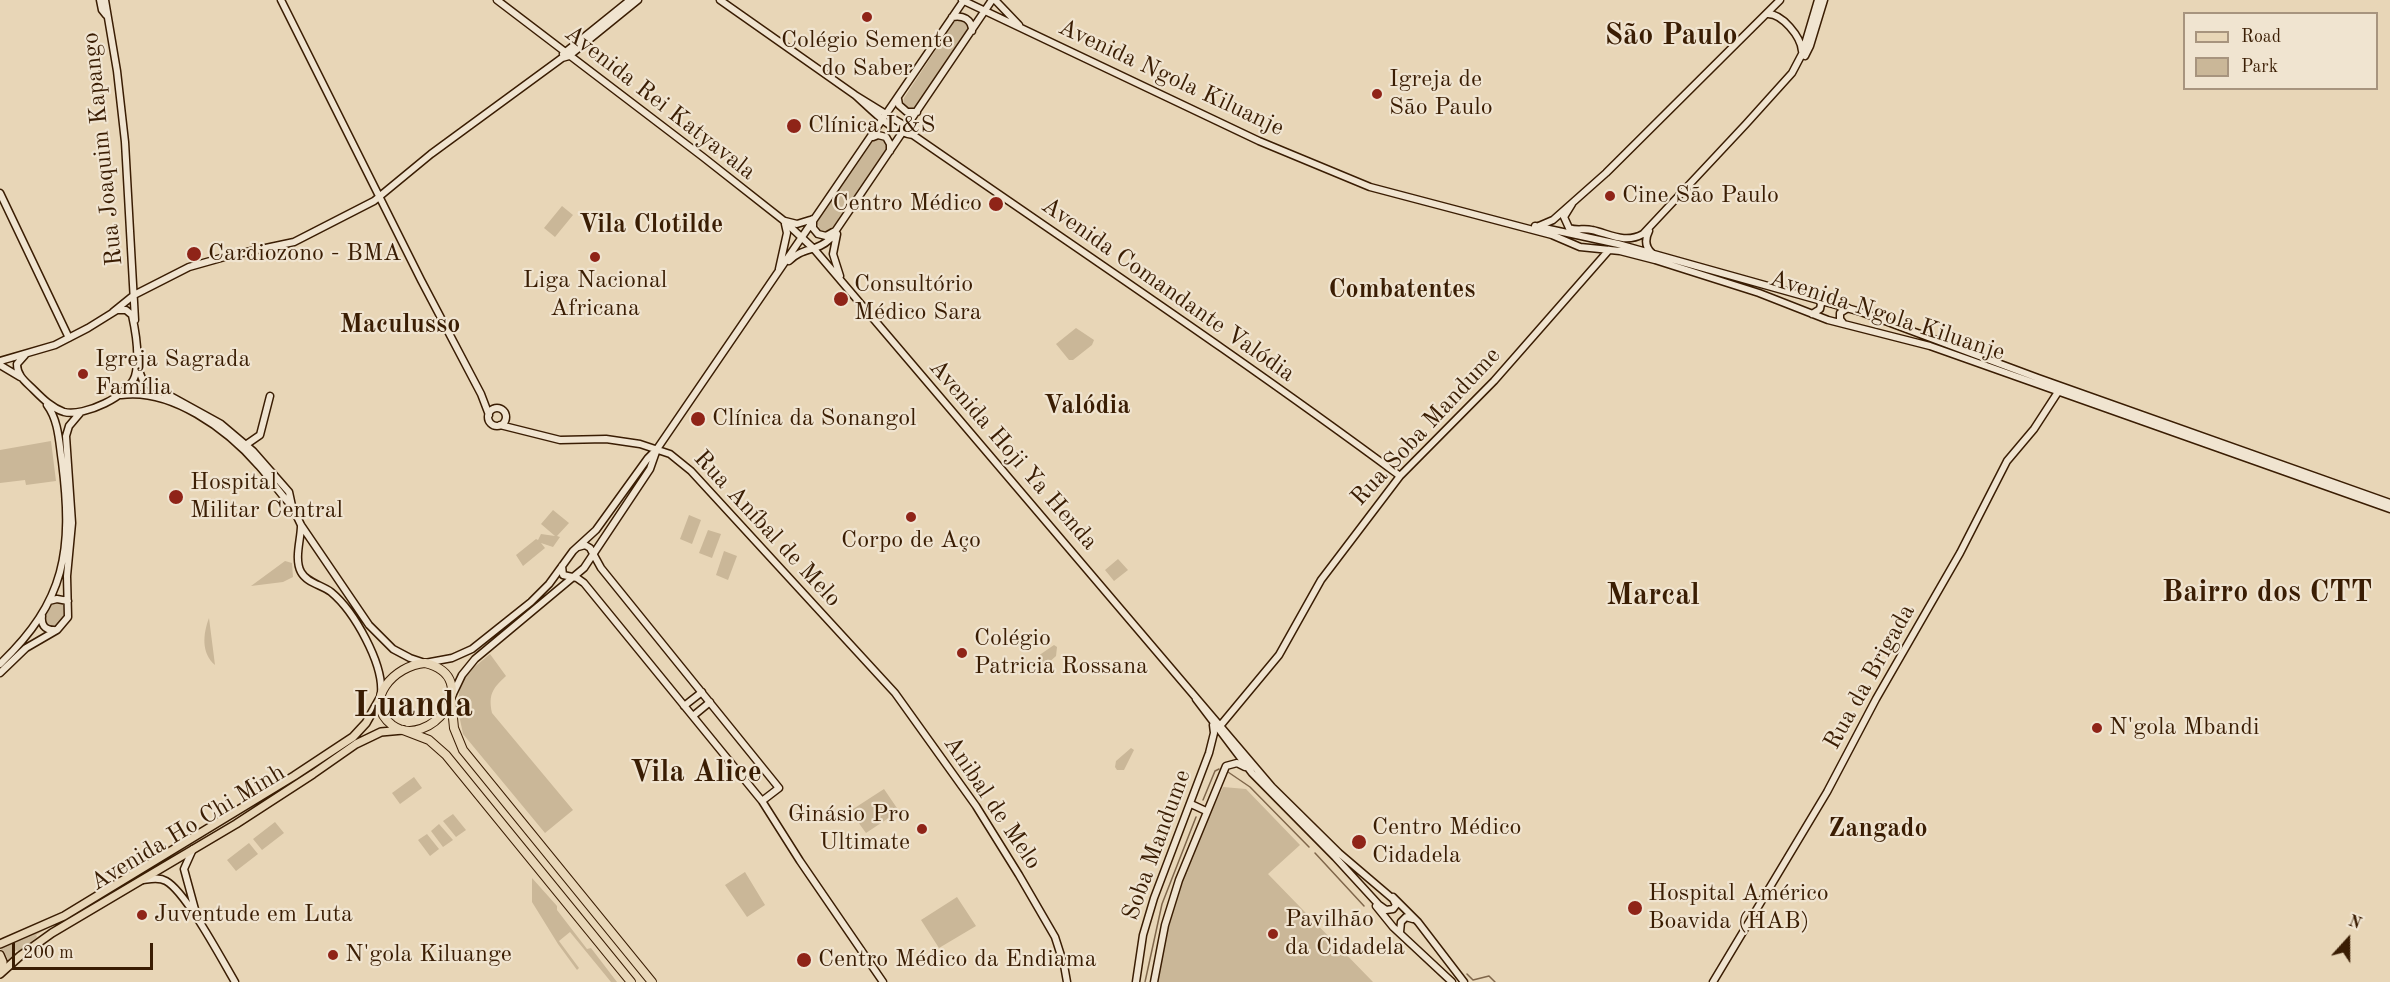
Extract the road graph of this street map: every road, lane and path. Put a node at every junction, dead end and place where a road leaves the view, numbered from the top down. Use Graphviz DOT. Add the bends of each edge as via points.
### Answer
graph roads {
  1 [pos="100,0"];
  2 [pos="106,0"];
  3 [pos="281,0"];
  4 [pos="497,0"];
  5 [pos="630,0"];
  6 [pos="638,0"];
  7 [pos="720,0"];
  8 [pos="963,0"];
  9 [pos="994,0"];
  10 [pos="1818,0"];
  11 [pos="1824,0"];
  12 [pos="1779,2"];
  13 [pos="620,11"];
  14 [pos="984,12"];
  15 [pos="1767,14"];
  16 [pos="107,16"];
  17 [pos="952,17"];
  18 [pos="1024,29"];
  19 [pos="972,31"];
  20 [pos="1812,34"];
  21 [pos="1802,54"];
  22 [pos="565,55"];
  23 [pos="1796,65"];
  24 [pos="898,99"];
  25 [pos="917,112"];
  26 [pos="886,116"];
  27 [pos="905,130"];
  28 [pos="871,138"];
  29 [pos="890,151"];
  30 [pos="1366,184"];
  31 [pos="0,193"];
  32 [pos="380,197"];
  33 [pos="1572,204"];
  34 [pos="813,218"];
  35 [pos="783,220"];
  36 [pos="841,225"];
  37 [pos="1652,225"];
  38 [pos="1534,226"];
  39 [pos="801,236"];
  40 [pos="814,249"];
  41 [pos="1609,250"];
  42 [pos="1654,254"];
  43 [pos="778,273"];
  44 [pos="844,284"];
  45 [pos="134,295"];
  46 [pos="1817,298"];
  47 [pos="1849,308"];
  48 [pos="113,312"];
  49 [pos="1811,314"];
  50 [pos="1845,324"];
  51 [pos="135,332"];
  52 [pos="69,338"];
  53 [pos="25,355"];
  54 [pos="0,363"];
  55 [pos="136,363"];
  56 [pos="21,378"];
  57 [pos="151,386"];
  58 [pos="2058,392"];
  59 [pos="147,394"];
  60 [pos="481,394"];
  61 [pos="120,395"];
  62 [pos="270,396"];
  63 [pos="43,400"];
  64 [pos="498,408"];
  65 [pos="80,413"];
  66 [pos="489,415"];
  67 [pos="506,416"];
  68 [pos="500,425"];
  69 [pos="515,429"];
  70 [pos="247,444"];
  71 [pos="657,449"];
  72 [pos="1400,476"];
  73 [pos="2390,503"];
  74 [pos="292,506"];
  75 [pos="2390,509"];
  76 [pos="301,525"];
  77 [pos="574,549"];
  78 [pos="593,554"];
  79 [pos="563,564"];
  80 [pos="573,577"];
  81 [pos="49,601"];
  82 [pos="68,601"];
  83 [pos="42,615"];
  84 [pos="57,630"];
  85 [pos="425,663"];
  86 [pos="0,664"];
  87 [pos="0,673"];
  88 [pos="702,692"];
  89 [pos="895,693"];
  90 [pos="381,697"];
  91 [pos="451,698"];
  92 [pos="1196,699"];
  93 [pos="710,702"];
  94 [pos="684,706"];
  95 [pos="693,716"];
  96 [pos="1211,722"];
  97 [pos="1220,726"];
  98 [pos="404,730"];
  99 [pos="1252,773"];
  100 [pos="762,801"];
  101 [pos="1191,804"];
  102 [pos="1206,811"];
  103 [pos="193,849"];
  104 [pos="140,880"];
  105 [pos="1374,883"];
  106 [pos="1362,887"];
  107 [pos="197,917"];
  108 [pos="1418,922"];
  109 [pos="1402,936"];
  110 [pos="0,944"];
  111 [pos="0,955"];
  112 [pos="0,974"];
  113 [pos="235,982"];
  114 [pos="631,982"];
  115 [pos="652,982"];
  116 [pos="883,982"];
  117 [pos="1067,982"];
  118 [pos="1136,982"];
  119 [pos="1154,982"];
  120 [pos="1452,982"];
  121 [pos="1464,982"];
  122 [pos="1713,982"];
  1 -- 16 [label="main road"];
  2 -- 16 [label="main road"];
  3 -- 32 [label="main road"];
  4 -- 22 [label="main road, Avenida Rei Katyavala"];
  5 -- 13 [label="main road"];
  6 -- 13 [label="main road"];
  7 -- 26 [label="main road, Avenida Comandante Valódia"];
  8 -- 14 [label="main road, Avenida Ngola Kiluanje"];
  8 -- 17 [label="main road"];
  9 -- 14 [label="main road"];
  9 -- 18 [label="main road"];
  10 -- 20 [label="main road"];
  11 -- 20 [label="main road"];
  12 -- 15 [label="main road"];
  12 -- 20 [label="main road" via="1777,12 1800,36"];
  13 -- 22 [label="main road"];
  14 -- 18 [label="main road, Avenida Ngola Kiluanje"];
  14 -- 19 [label="main road"];
  15 -- 21 [label="main road" via="1777,15 1798,36"];
  15 -- 33 [label="main road"];
  16 -- 45 [label="main road, Rua Joaquim Kapango" via="125,142"];
  17 -- 19 [label="main road" via="966,18"];
  17 -- 24 [label="main road"];
  18 -- 30 [label="main road, Avenida Ngola Kiluanje" via="1258,141"];
  19 -- 25 [label="main road"];
  20 -- 21 [label="main road"];
  20 -- 23 [label="main road" via="1803,58"];
  21 -- 23 [label="main road"];
  22 -- 32 [label="main road" via="431,154"];
  22 -- 35 [label="main road, Avenida Rei Katyavala"];
  23 -- 37 [label="main road"];
  24 -- 25 [label="main road" via="907,112"];
  24 -- 26 [label="main road"];
  25 -- 27 [label="main road"];
  26 -- 27 [label="main road, Avenida Comandante Valódia"];
  26 -- 28 [label="main road"];
  27 -- 29 [label="main road"];
  27 -- 72 [label="main road, Avenida Comandante Valódia" via="1314,412"];
  28 -- 29 [label="main road" via="886,137"];
  28 -- 34 [label="main road"];
  29 -- 36 [label="main road"];
  30 -- 38 [label="main road, Avenida Ngola Kiluanje"];
  30 -- 41 [label="main road, Avenida Ngola Kiluanje" via="1388,194 1543,232 1580,247"];
  31 -- 52 [label="main road"];
  32 -- 45 [label="main road" via="294,242 196,265"];
  32 -- 60 [label="main road"];
  33 -- 37 [label="main road" via="1564,221 1573,230 1590,229 1630,239"];
  33 -- 38 [label="main road" via="1547,224"];
  34 -- 35 [label="main road" via="803,224"];
  34 -- 36 [label="main road" via="815,231 822,236"];
  34 -- 39 [label="main road"];
  34 -- 40 [label="main road" via="809,237"];
  35 -- 39 [label="main road, Avenida Rei Katyavala"];
  35 -- 43 [label="main road" via="788,230"];
  36 -- 40 [label="main road" via="827,243"];
  36 -- 44 [label="main road" via="833,254"];
  37 -- 42 [label="main road" via="1646,241 1648,250"];
  38 -- 42 [label="main road, Avenida Ngola Kiluanje"];
  39 -- 40 [label="main road, Avenida Hoji Ya Henda"];
  39 -- 43 [label="main road"];
  40 -- 43 [label="main road" via="798,252"];
  40 -- 44 [label="main road, Avenida Hoji Ya Henda"];
  41 -- 49 [label="main road, Avenida Ngola Kiluanje" via="1702,274"];
  41 -- 72 [label="main road, Rua Soba Mandume" via="1494,381"];
  42 -- 46 [label="main road, Avenida Ngola Kiluanje"];
  43 -- 71 [label="main road"];
  44 -- 92 [label="main road, Avenida Hoji Ya Henda"];
  45 -- 48 [label="main road"];
  45 -- 51 [label="main road, Rua Joaquim Kapango"];
  46 -- 47 [label="main road, Avenida Ngola Kiluanje"];
  46 -- 49 [label="main road" via="1821,307"];
  47 -- 50 [label="main road" via="1840,313"];
  47 -- 73 [label="main road, Avenida Ngola Kiluanje"];
  48 -- 51 [label="main road" via="129,312"];
  48 -- 52 [label="main road"];
  49 -- 50 [label="main road, Avenida Ngola Kiluanje"];
  50 -- 58 [label="main road, Avenida Ngola Kiluanje" via="1930,346"];
  51 -- 55 [label="main road, Rua Joaquim Kapango"];
  52 -- 53 [label="main road"];
  53 -- 54 [label="main road"];
  53 -- 56 [label="main road" via="17,364"];
  54 -- 56 [label="main road"];
  55 -- 57 [label="main road" via="140,376"];
  55 -- 61 [label="main road" via="135,377"];
  56 -- 63 [label="main road"];
  57 -- 59 [label="main road" via="138,386 139,391"];
  57 -- 70 [label="main road" via="221,424"];
  58 -- 75 [label="main road, Avenida Ngola Kiluanje"];
  58 -- 122 [label="main road, Rua da Brigada" via="2007,461 1827,792"];
  59 -- 61 [label="main road"];
  59 -- 74 [label="main road" via="186,409 232,440 259,465"];
  60 -- 64 [label="main road"];
  60 -- 66 [label="main road"];
  61 -- 65 [label="main road"];
  62 -- 70 [label="main road" via="262,432"];
  63 -- 65 [label="main road" via="62,411"];
  63 -- 81 [label="main road" via="56,420 67,509 65,551"];
  64 -- 66 [label="main road"];
  64 -- 67 [label="main road"];
  65 -- 82 [label="main road" via="66,436 72,523"];
  66 -- 68 [label="main road" via="491,423"];
  67 -- 68 [label="main road"];
  67 -- 69 [label="main road"];
  68 -- 69 [label="main road, Rua Aníbal de Melo"];
  69 -- 71 [label="main road, Rua Aníbal de Melo" via="560,440 614,440"];
  70 -- 74 [label="main road" via="289,492"];
  71 -- 77 [label="main road" via="596,530"];
  71 -- 78 [label="main road" via="650,469"];
  71 -- 89 [label="main road, Rua Aníbal de Melo" via="691,471"];
  72 -- 97 [label="main road, Rua Soba Mandume" via="1321,580 1279,655"];
  74 -- 76 [label="main road"];
  76 -- 85 [label="main road" via="378,635 399,652"];
  76 -- 90 [label="main road" via="300,571 335,596 364,638 379,669"];
  77 -- 78 [label="main road" via="587,545"];
  77 -- 79 [label="main road"];
  78 -- 80 [label="main road"];
  78 -- 88 [label="main road"];
  79 -- 80 [label="main road" via="562,574"];
  79 -- 85 [label="main road" via="549,584 510,620 461,655"];
  80 -- 91 [label="main road" via="475,659"];
  80 -- 94 [label="main road" via="584,583"];
  81 -- 82 [label="main road"];
  81 -- 83 [label="main road"];
  82 -- 84 [label="main road" via="68,617"];
  83 -- 84 [label="main road" via="46,628"];
  83 -- 86 [label="main road"];
  84 -- 87 [label="main road" via="26,648"];
  85 -- 90 [label="highway" via="398,671 387,682"];
  85 -- 91 [label="highway" via="447,675"];
  88 -- 93 [label="main road"];
  88 -- 94 [label="main road"];
  89 -- 117 [label="main road, Anibal de Melo" via="976,806 1019,875 1054,937"];
  90 -- 98 [label="highway" via="387,720"];
  90 -- 110 [label="main road, Avenida Ho Chi Minh" via="353,737 294,776 64,916"];
  91 -- 98 [label="highway" via="434,723"];
  91 -- 115 [label="highway" via="454,728 463,750"];
  92 -- 96 [label="main road, Avenida Hoji Ya Henda"];
  92 -- 97 [label="main road, Avenida Hoji Ya Henda"];
  93 -- 95 [label="main road"];
  93 -- 100 [label="main road" via="779,788"];
  94 -- 95 [label="main road"];
  95 -- 100 [label="main road"];
  96 -- 99 [label="main road, Avenida Hoji Ya Henda"];
  96 -- 101 [label="main road, Soba Mandume" via="1212,744"];
  97 -- 105 [label="main road, Avenida Hoji Ya Henda" via="1291,806"];
  98 -- 103 [label="main road, Avenida Ho Chi Minh" via="381,732 356,744"];
  98 -- 114 [label="highway" via="429,740 446,755"];
  99 -- 102 [label="main road, Soba Mandume" via="1237,764 1226,766"];
  99 -- 106 [label="main road, Avenida Hoji Ya Henda"];
  100 -- 116 [label="main road"];
  101 -- 102 [label="main road"];
  101 -- 118 [label="main road, Soba Mandume" via="1145,928"];
  102 -- 119 [label="main road, Soba Mandume" via="1170,909"];
  103 -- 104 [label="main road, Avenida Ho Chi Minh"];
  103 -- 107 [label="main road" via="184,873"];
  104 -- 107 [label="main road" via="159,878 170,883"];
  104 -- 112 [label="main road, Avenida Ho Chi Minh" via="52,933"];
  105 -- 106 [label="main road" via="1395,902 1393,909 1382,908"];
  105 -- 108 [label="main road"];
  106 -- 109 [label="main road"];
  107 -- 113 [label="main road"];
  108 -- 109 [label="main road" via="1410,917 1404,919 1399,927"];
  108 -- 121 [label="main road"];
  109 -- 120 [label="main road"];
  111 -- 112 [label="main road"];
}
